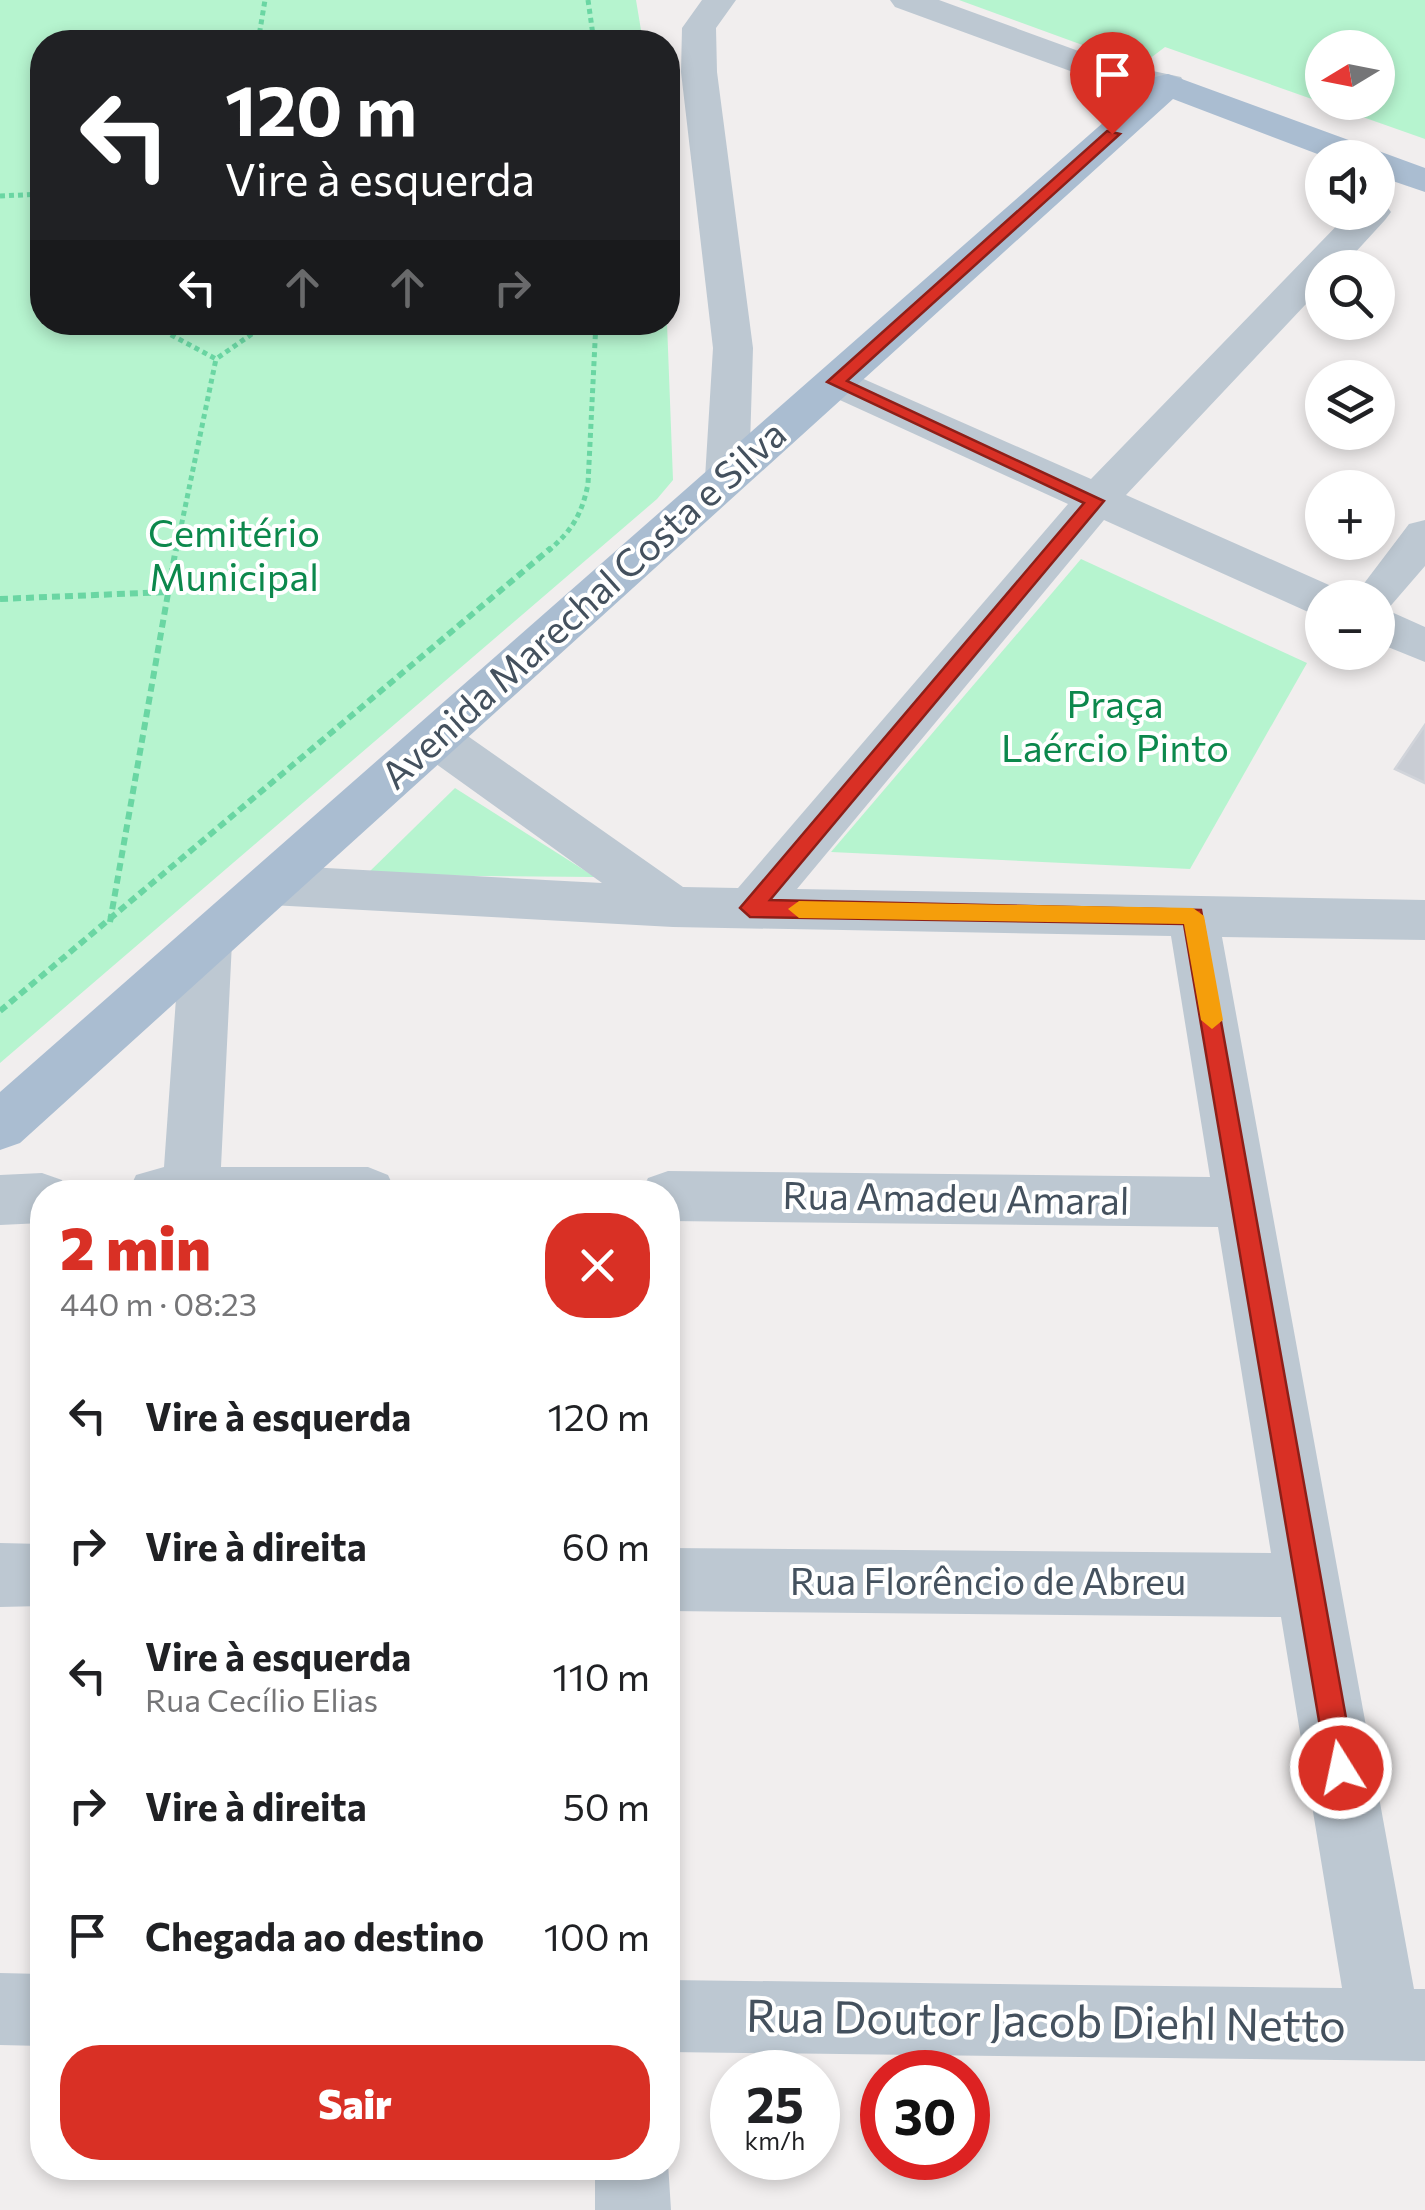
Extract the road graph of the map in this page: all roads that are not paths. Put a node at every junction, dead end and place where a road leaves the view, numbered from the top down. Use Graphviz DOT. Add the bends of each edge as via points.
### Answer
graph roads {
  1 [pos="719,0"];
  2 [pos="907,0"];
  3 [pos="1168,84"];
  4 [pos="1316,140"];
  5 [pos="1356,230"];
  6 [pos="835,382"];
  7 [pos="727,478"];
  8 [pos="1095,501"];
  9 [pos="1425,536"];
  10 [pos="1390,580"];
  11 [pos="1305,593"];
  12 [pos="1395,632"];
  13 [pos="1425,646"];
  14 [pos="435,738"];
  15 [pos="270,885"];
  16 [pos="673,907"];
  17 [pos="750,908"];
  18 [pos="1193,916"];
  19 [pos="1425,920"];
  20 [pos="206,942"];
  21 [pos="0,1126"];
  22 [pos="174,1180"];
  23 [pos="680,1196"];
  24 [pos="30,1199"];
  25 [pos="0,1200"];
  26 [pos="1245,1202"];
  27 [pos="0,1575"];
  28 [pos="30,1575"];
  29 [pos="680,1580"];
  30 [pos="1310,1585"];
  31 [pos="0,2009"];
  32 [pos="30,2010"];
  33 [pos="680,2016"];
  34 [pos="1405,2025"];
  35 [pos="632,2180"];
  36 [pos="632,2210"];
  1 -- 7 [label="street" via="698,28 733,348"];
  2 -- 3 [label="street" via="1096,69"];
  3 -- 4 [label="main road"];
  3 -- 6 [label="main road, Avenida Marechal Costa e Silva"];
  5 -- 8 [label="street"];
  6 -- 7 [label="main road, Avenida Marechal Costa e Silva"];
  6 -- 8 [label="street"];
  7 -- 14 [label="main road, Avenida Marechal Costa e Silva"];
  8 -- 11 [label="street"];
  8 -- 17 [label="street"];
  9 -- 10 [label="street"];
  12 -- 13 [label="street"];
  14 -- 15 [label="main road, Avenida Marechal Costa e Silva"];
  14 -- 16 [label="street"];
  15 -- 16 [label="street"];
  15 -- 20 [label="main road, Avenida Marechal Costa e Silva"];
  16 -- 17 [label="street"];
  17 -- 18 [label="street"];
  18 -- 19 [label="street"];
  18 -- 26 [label="street"];
  20 -- 21 [label="main road, Avenida Marechal Costa e Silva"];
  20 -- 22 [label="street"];
  23 -- 26 [label="street, Rua Amadeu Amaral"];
  24 -- 25 [label="street"];
  26 -- 30 [label="street"];
  27 -- 28 [label="street"];
  29 -- 30 [label="street, Rua Florêncio de Abreu"];
  30 -- 34 [label="street"];
  31 -- 32 [label="street"];
  33 -- 34 [label="street, Rua Doutor Jacob Diehl Netto"];
  35 -- 36 [label="street"];
}
